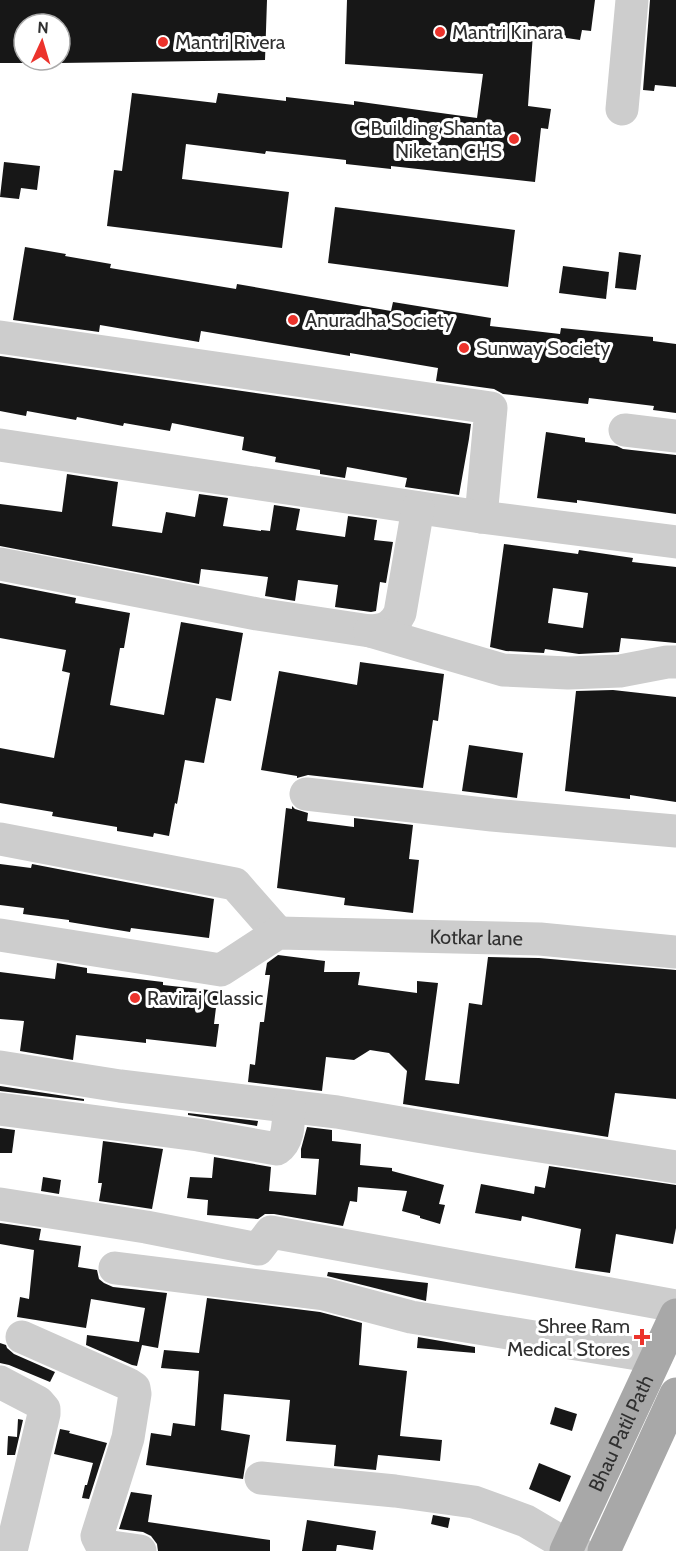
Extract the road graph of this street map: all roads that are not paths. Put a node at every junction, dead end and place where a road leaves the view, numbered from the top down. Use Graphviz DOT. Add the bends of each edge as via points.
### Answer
graph roads {
  1 [pos="632,0"];
  2 [pos="622,109"];
  3 [pos="0,337"];
  4 [pos="626,430"];
  5 [pos="676,436"];
  6 [pos="0,445"];
  7 [pos="418,508"];
  8 [pos="480,517"];
  9 [pos="676,542"];
  10 [pos="0,564"];
  11 [pos="370,631"];
  12 [pos="676,662"];
  13 [pos="306,794"];
  14 [pos="676,831"];
  15 [pos="0,839"];
  16 [pos="278,933"];
  17 [pos="0,935"];
  18 [pos="676,952"];
  19 [pos="0,1067"];
  20 [pos="289,1106"];
  21 [pos="0,1109"];
  22 [pos="676,1167"];
  23 [pos="0,1204"];
  24 [pos="115,1268"];
  25 [pos="676,1306"];
  26 [pos="676,1315"];
  27 [pos="22,1337"];
  28 [pos="656,1357"];
  29 [pos="0,1382"];
  30 [pos="635,1403"];
  31 [pos="671,1405"];
  32 [pos="261,1478"];
  33 [pos="570,1550"];
  34 [pos="11,1551"];
  35 [pos="140,1551"];
  36 [pos="604,1551"];
  1 -- 2 [label="street"];
  3 -- 8 [label="street" via="491,408"];
  4 -- 5 [label="street"];
  6 -- 7 [label="street"];
  7 -- 8 [label="street"];
  7 -- 11 [label="street" via="397,621 390,627"];
  8 -- 9 [label="street"];
  10 -- 11 [label="street" via="257,614"];
  11 -- 12 [label="street" via="503,669 568,673"];
  13 -- 14 [label="street"];
  15 -- 16 [label="street" via="235,884"];
  16 -- 17 [label="street" via="221,969"];
  16 -- 18 [label="street, Kotkar lane" via="540,939"];
  19 -- 20 [label="street"];
  20 -- 21 [label="street" via="286,1139 277,1149"];
  20 -- 22 [label="street"];
  23 -- 25 [label="street" via="258,1250 271,1232"];
  24 -- 28 [label="street" via="324,1294 411,1317"];
  26 -- 28 [label="main road, Bhau Patil Path"];
  27 -- 35 [label="street" via="134,1388 128,1438 97,1536 105,1546"];
  28 -- 30 [label="main road, Bhau Patil Path"];
  29 -- 34 [label="street" via="44,1409"];
  30 -- 31 [label="main road"];
  30 -- 33 [label="main road, Bhau Patil Path"];
  31 -- 36 [label="main road, Bhau Patil Path"];
  32 -- 33 [label="street" via="474,1502 526,1521"];
}
